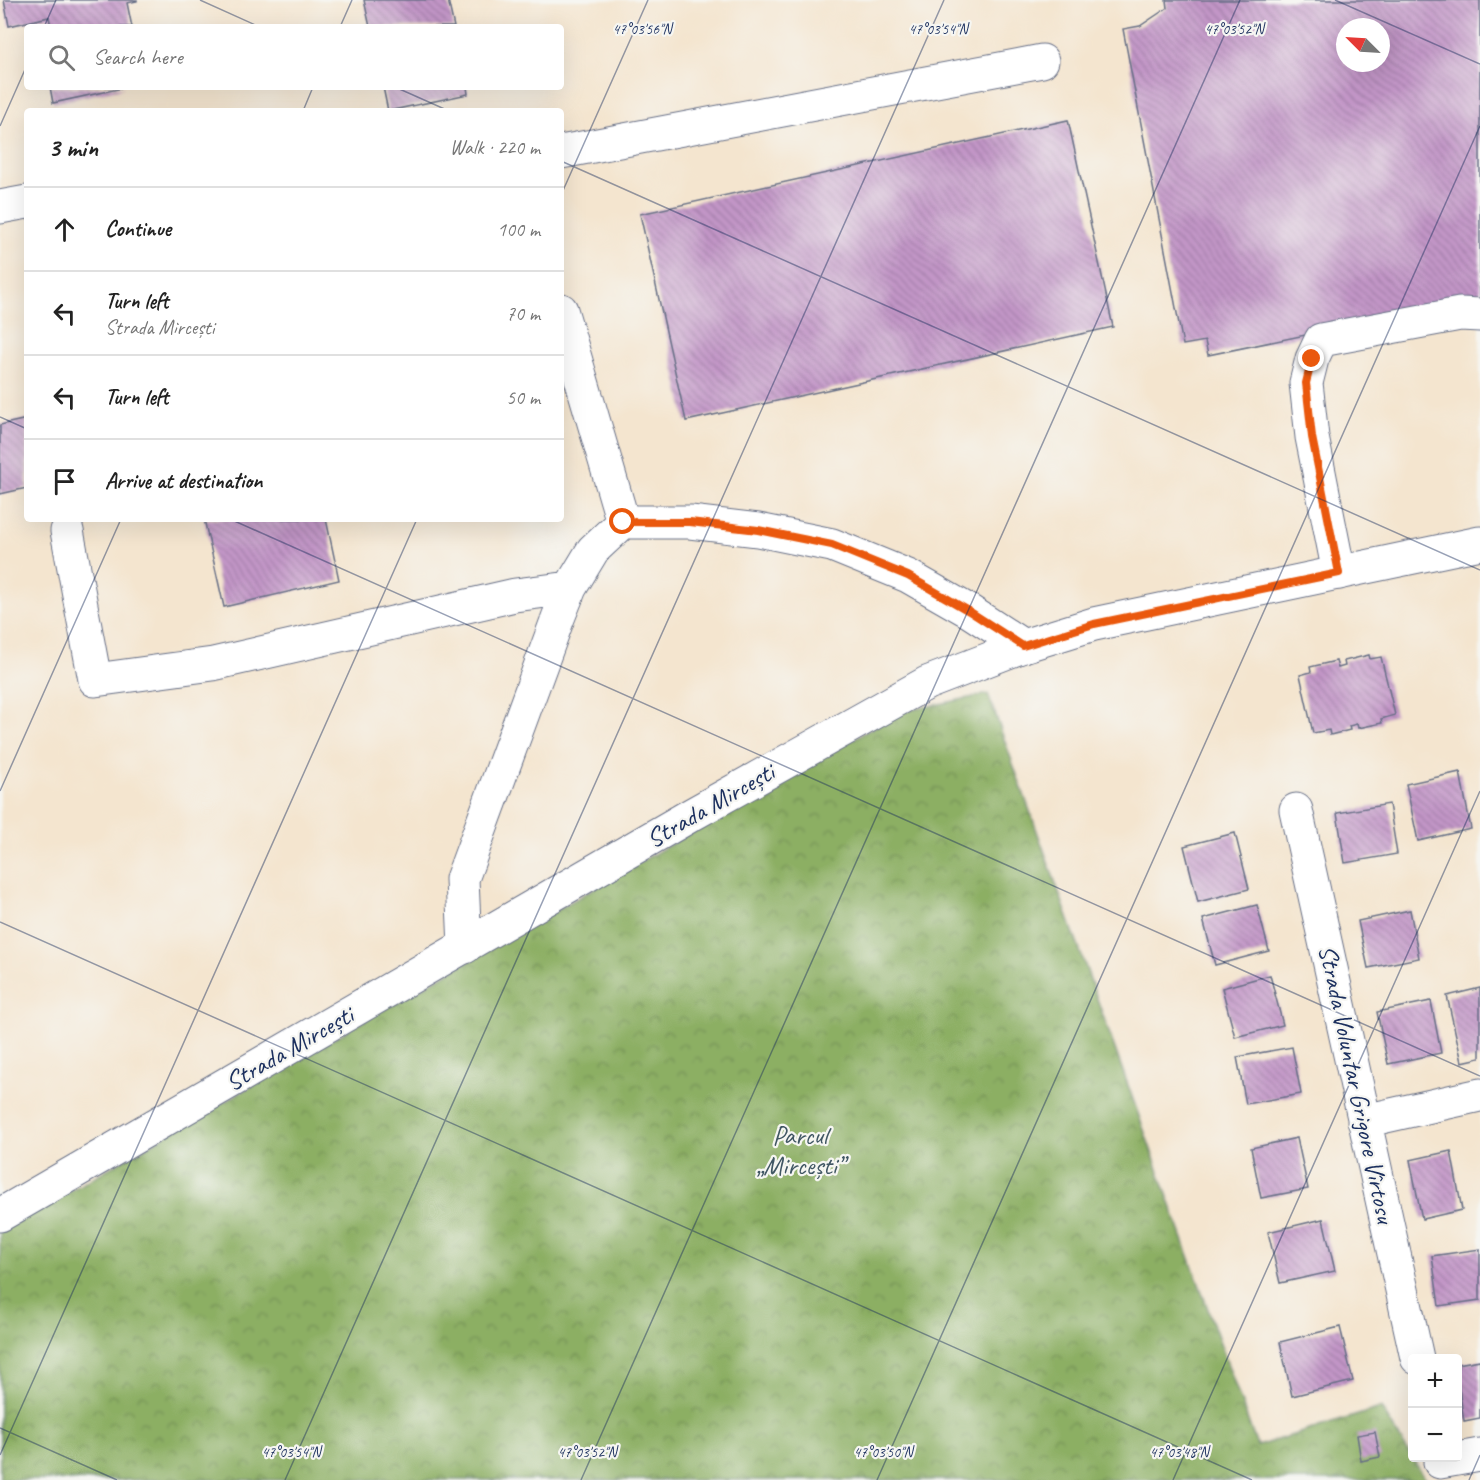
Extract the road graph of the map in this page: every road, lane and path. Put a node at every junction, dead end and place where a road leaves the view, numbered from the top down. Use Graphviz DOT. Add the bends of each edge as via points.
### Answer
graph roads {
  1 [pos="1042,61"];
  2 [pos="564,151"];
  3 [pos="24,203"];
  4 [pos="0,207"];
  5 [pos="1480,315"];
  6 [pos="564,320"];
  7 [pos="623,522"];
  8 [pos="67,531"];
  9 [pos="1480,543"];
  10 [pos="1339,573"];
  11 [pos="570,588"];
  12 [pos="1023,646"];
  13 [pos="1296,810"];
  14 [pos="465,947"];
  15 [pos="1480,1095"];
  16 [pos="1364,1120"];
  17 [pos="0,1215"];
  18 [pos="1416,1354"];
  19 [pos="1480,1455"];
  20 [pos="1440,1467"];
  1 -- 2 [label="main road"];
  3 -- 4 [label="main road"];
  5 -- 10 [label="main road" via="1460,314 1321,340 1306,383 1312,437"];
  6 -- 7 [label="main road"];
  7 -- 11 [label="main road" via="593,550"];
  7 -- 12 [label="main road" via="690,522 832,545 908,576"];
  8 -- 11 [label="main road" via="95,680 213,664 515,594"];
  9 -- 10 [label="main road, Strada Mircești"];
  10 -- 12 [label="main road, Strada Mircești" via="1094,624"];
  11 -- 14 [label="main road" via="462,879"];
  12 -- 14 [label="main road, Strada Mircești" via="927,683"];
  13 -- 16 [label="main road, Strada Voluntar Grigore Vîrtosu"];
  14 -- 17 [label="main road, Strada Mircești"];
  15 -- 16 [label="main road"];
  16 -- 18 [label="main road, Strada Voluntar Grigore Vîrtosu"];
  19 -- 20 [label="main road"];
}
